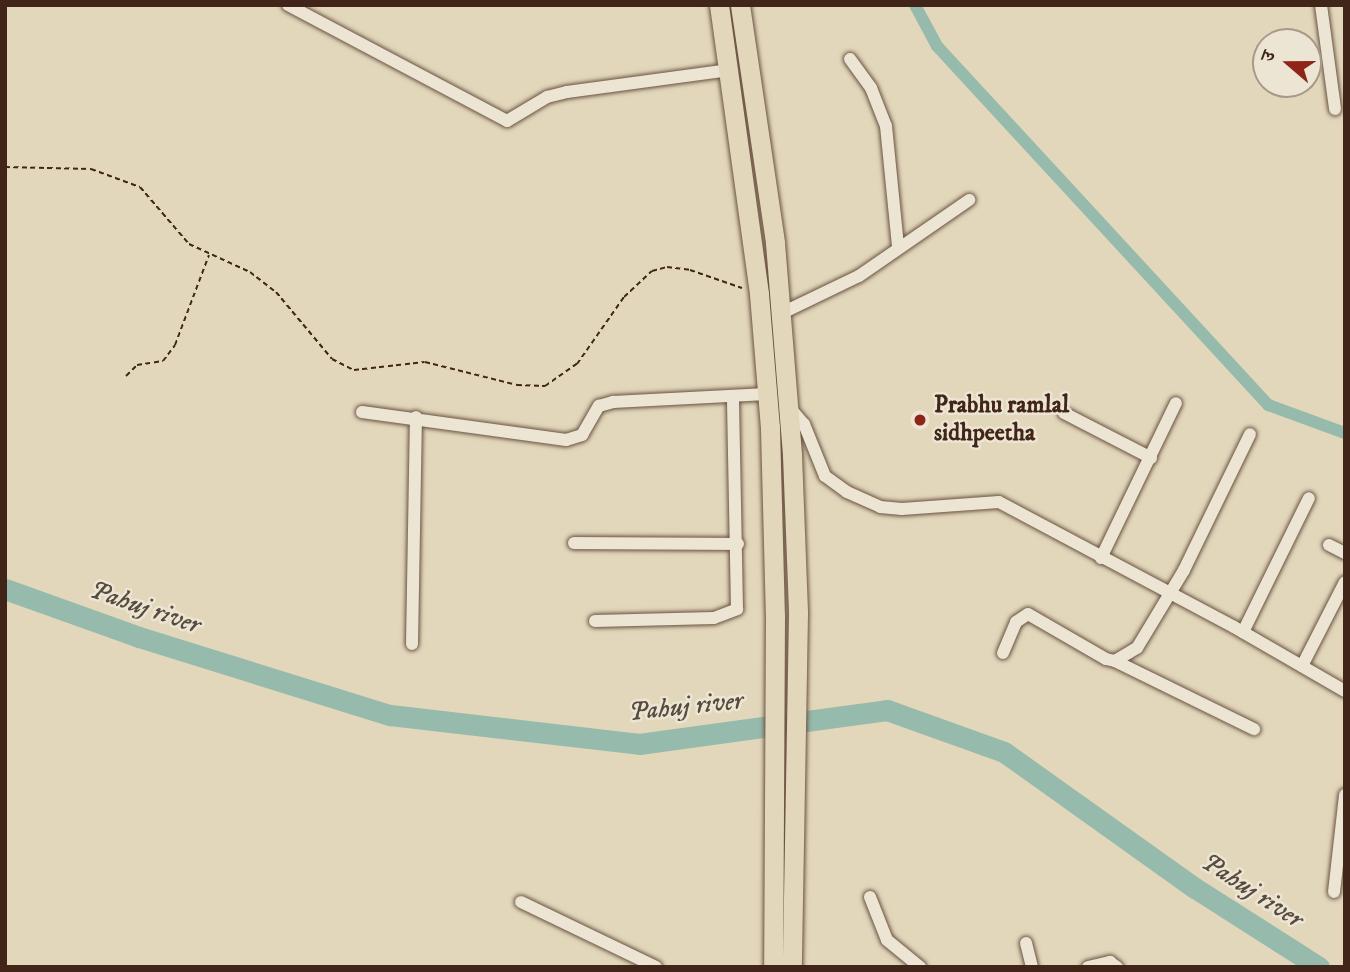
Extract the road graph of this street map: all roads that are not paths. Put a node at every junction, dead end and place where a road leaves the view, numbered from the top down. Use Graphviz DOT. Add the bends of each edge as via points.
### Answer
graph roads {
  1 [pos="288,5"];
  2 [pos="719,5"];
  3 [pos="740,5"];
  4 [pos="1321,5"];
  5 [pos="850,60"];
  6 [pos="730,70"];
  7 [pos="1335,109"];
  8 [pos="969,200"];
  9 [pos="898,246"];
  10 [pos="782,313"];
  11 [pos="767,394"];
  12 [pos="733,396"];
  13 [pos="1176,403"];
  14 [pos="789,407"];
  15 [pos="362,412"];
  16 [pos="1064,413"];
  17 [pos="416,417"];
  18 [pos="1250,435"];
  19 [pos="1152,458"];
  20 [pos="1310,498"];
  21 [pos="574,543"];
  22 [pos="738,544"];
  23 [pos="1329,545"];
  24 [pos="1345,553"];
  25 [pos="1101,558"];
  26 [pos="1345,582"];
  27 [pos="1170,593"];
  28 [pos="595,621"];
  29 [pos="1243,632"];
  30 [pos="412,644"];
  31 [pos="1003,653"];
  32 [pos="1115,661"];
  33 [pos="1302,666"];
  34 [pos="1345,691"];
  35 [pos="1254,729"];
  36 [pos="1345,795"];
  37 [pos="1334,892"];
  38 [pos="870,897"];
  39 [pos="521,902"];
  40 [pos="1026,943"];
  41 [pos="656,967"];
  42 [pos="774,967"];
  43 [pos="792,967"];
  44 [pos="920,967"];
  45 [pos="1032,967"];
  46 [pos="1088,967"];
  47 [pos="1117,967"];
  1 -- 6 [label="street" via="507,121 547,97 567,92"];
  2 -- 6 [label="highway"];
  3 -- 10 [label="highway"];
  4 -- 7 [label="street"];
  5 -- 9 [label="street" via="871,88 886,126"];
  6 -- 11 [label="highway"];
  8 -- 9 [label="street"];
  9 -- 10 [label="street" via="840,287"];
  10 -- 14 [label="highway"];
  11 -- 12 [label="street"];
  11 -- 42 [label="highway" via="775,616"];
  12 -- 17 [label="street" via="613,402 598,406 582,435 566,440"];
  12 -- 22 [label="street"];
  13 -- 19 [label="street"];
  14 -- 25 [label="street" via="804,424 825,476 847,492 880,507 902,509 989,500"];
  14 -- 43 [label="highway" via="798,613"];
  15 -- 17 [label="street"];
  16 -- 19 [label="street"];
  17 -- 30 [label="street"];
  18 -- 27 [label="street"];
  19 -- 25 [label="street"];
  20 -- 29 [label="street"];
  21 -- 22 [label="street"];
  22 -- 28 [label="street" via="740,602 732,614"];
  23 -- 24 [label="street"];
  25 -- 27 [label="street"];
  26 -- 33 [label="street"];
  27 -- 29 [label="street"];
  27 -- 32 [label="street" via="1137,648"];
  29 -- 33 [label="street"];
  31 -- 32 [label="street" via="1016,622 1028,614"];
  32 -- 35 [label="street"];
  33 -- 34 [label="street"];
  36 -- 37 [label="street"];
  38 -- 44 [label="street" via="887,940"];
  39 -- 41 [label="street"];
  40 -- 45 [label="street"];
  46 -- 47 [label="street" via="1110,962"];
}
